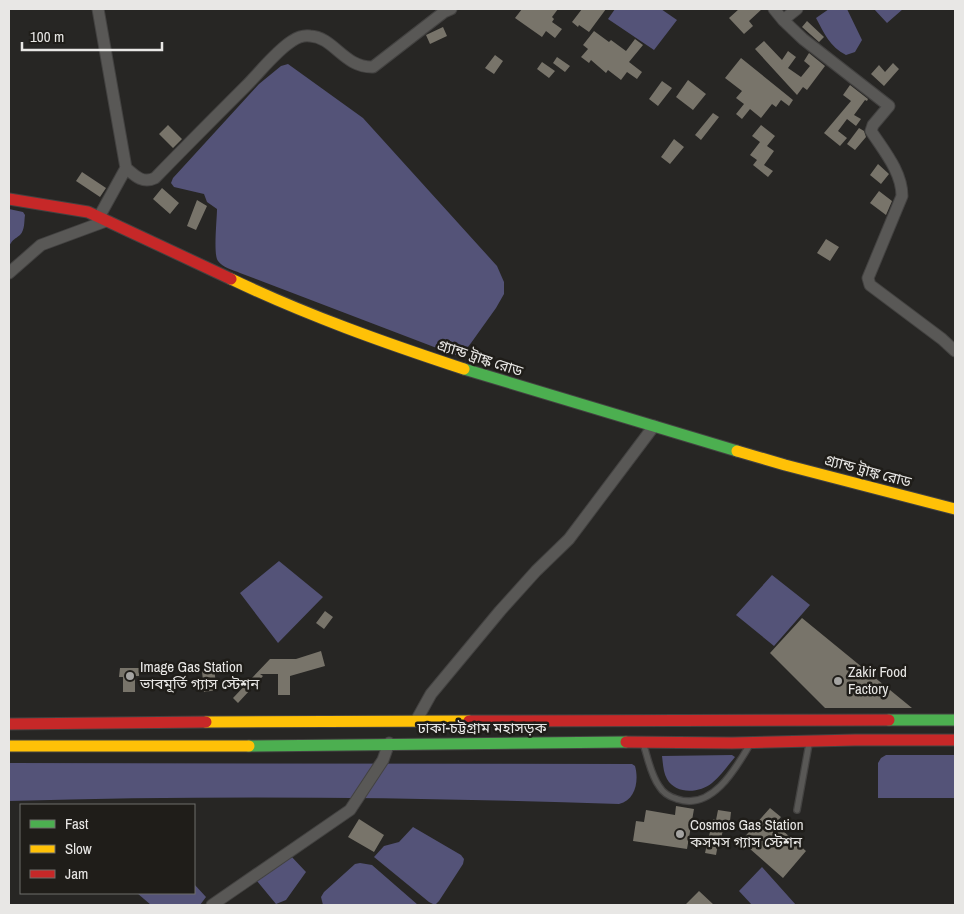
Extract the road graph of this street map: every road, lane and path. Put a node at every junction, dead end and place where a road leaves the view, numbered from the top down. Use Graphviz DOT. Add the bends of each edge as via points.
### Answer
graph roads {
  1 [pos="98,9"];
  2 [pos="451,9"];
  3 [pos="774,9"];
  4 [pos="796,9"];
  5 [pos="783,20"];
  6 [pos="126,168"];
  7 [pos="9,199"];
  8 [pos="102,219"];
  9 [pos="9,273"];
  10 [pos="955,352"];
  11 [pos="654,426"];
  12 [pos="955,509"];
  13 [pos="955,720"];
  14 [pos="416,721"];
  15 [pos="9,724"];
  16 [pos="955,740"];
  17 [pos="810,741"];
  18 [pos="642,742"];
  19 [pos="751,742"];
  20 [pos="389,743"];
  21 [pos="9,746"];
  22 [pos="797,810"];
  23 [pos="212,905"];
  1 -- 6 [label="street"];
  2 -- 6 [label="street" via="373,68 357,66 319,38 301,36 268,62 155,178 143,180"];
  3 -- 5 [label="street"];
  4 -- 5 [label="street"];
  5 -- 10 [label="street" via="889,106 871,131 899,178 902,196 868,281"];
  6 -- 8 [label="street"];
  7 -- 8 [label="highway, গ্র্যান্ড ট্রাঙ্ক রোড" via="88,212"];
  8 -- 9 [label="street" via="41,245"];
  8 -- 11 [label="highway, গ্র্যান্ড ট্রাঙ্ক রোড" via="283,304 382,342"];
  11 -- 12 [label="highway, গ্র্যান্ড ট্রাঙ্ক রোড" via="785,465"];
  11 -- 14 [label="street" via="569,539 500,611 431,694"];
  13 -- 14 [label="highway, ঢাকা-চট্টগ্রাম মহাসড়ক"];
  14 -- 15 [label="highway, ঢাকা-চট্টগ্রাম মহাসড়ক"];
  16 -- 17 [label="highway, ঢাকা-চট্টগ্রাম মহাসড়ক"];
  17 -- 19 [label="highway, ঢাকা-চট্টগ্রাম মহাসড়ক"];
  17 -- 22 [label="lane"];
  18 -- 19 [label="highway, ঢাকা-চট্টগ্রাম মহাসড়ক"];
  18 -- 19 [label="lane" via="659,786 669,796 689,802 707,797 717,789"];
  18 -- 20 [label="highway, ঢাকা-চট্টগ্রাম মহাসড়ক"];
  20 -- 21 [label="highway, ঢাকা-চট্টগ্রাম মহাসড়ক"];
  20 -- 23 [label="street" via="383,760 350,810"];
}
